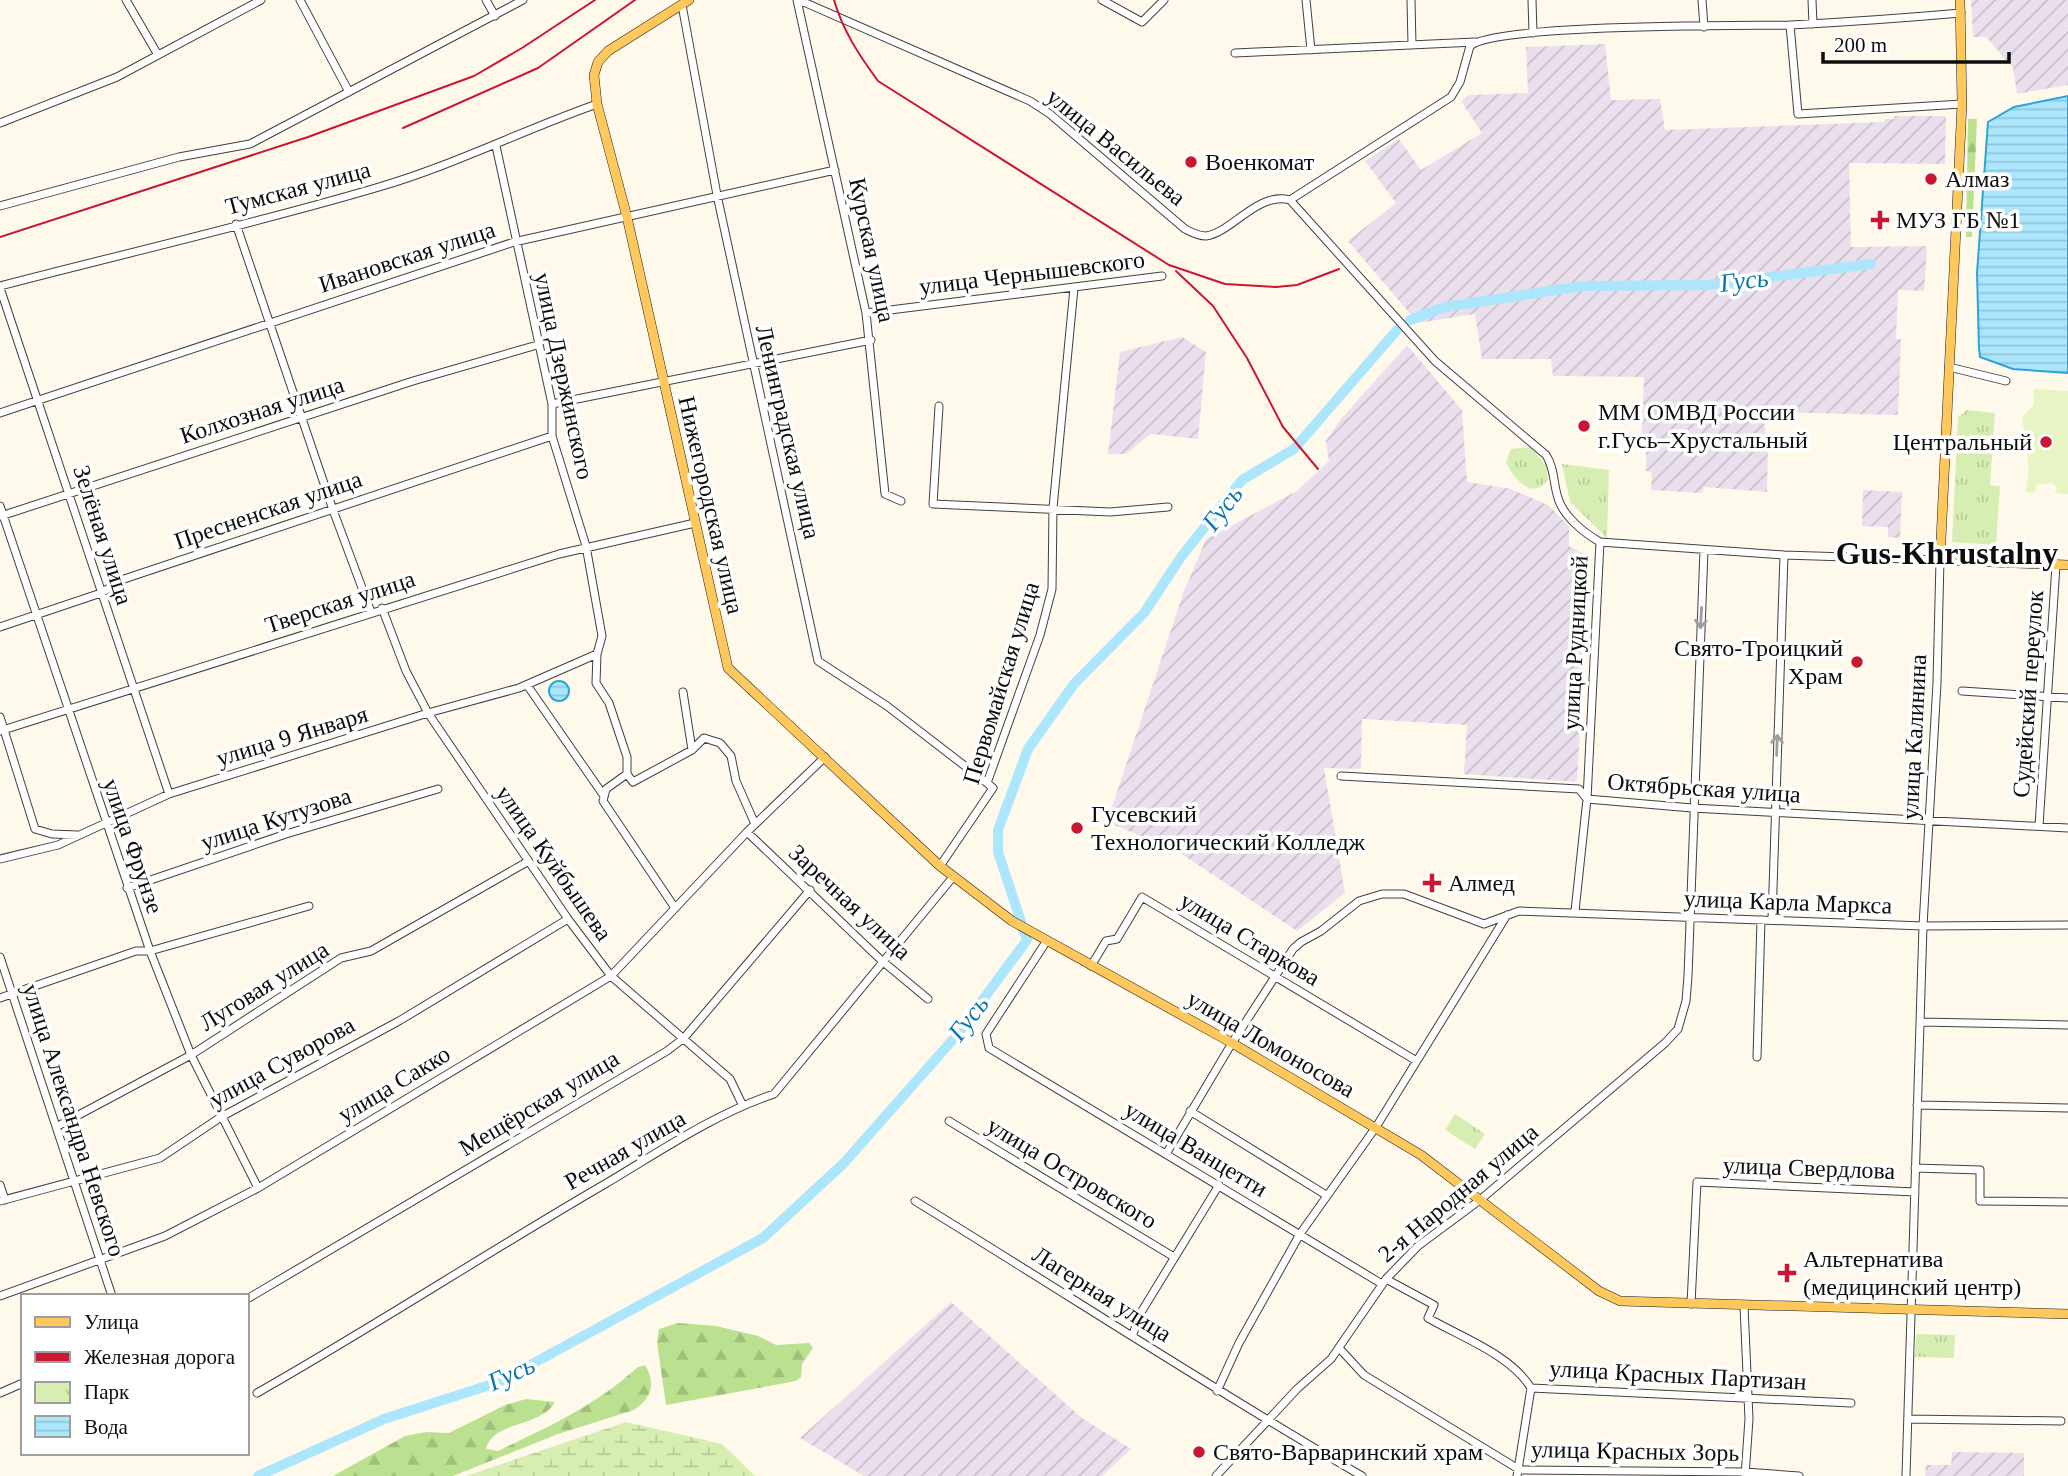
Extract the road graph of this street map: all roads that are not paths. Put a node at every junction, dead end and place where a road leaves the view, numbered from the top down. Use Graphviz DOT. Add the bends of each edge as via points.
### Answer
graph roads {
  1 [pos="126,0"];
  2 [pos="261,0"];
  3 [pos="300,0"];
  4 [pos="486,0"];
  5 [pos="523,0"];
  6 [pos="798,0"];
  7 [pos="1102,0"];
  8 [pos="1164,0"];
  9 [pos="1306,0"];
  10 [pos="1411,0"];
  11 [pos="1532,0"];
  12 [pos="1702,0"];
  13 [pos="1812,0"];
  14 [pos="1960,0"];
  15 [pos="686,3"];
  16 [pos="1961,13"];
  17 [pos="495,16"];
  18 [pos="1813,24"];
  19 [pos="1790,25"];
  20 [pos="1704,27"];
  21 [pos="1533,33"];
  22 [pos="1475,42"];
  23 [pos="1412,46"];
  24 [pos="1311,50"];
  25 [pos="1235,53"];
  26 [pos="158,55"];
  27 [pos="349,92"];
  28 [pos="597,104"];
  29 [pos="1962,104"];
  30 [pos="0,123"];
  31 [pos="496,146"];
  32 [pos="835,170"];
  33 [pos="717,195"];
  34 [pos="1290,200"];
  35 [pos="0,206"];
  36 [pos="627,217"];
  37 [pos="236,224"];
  38 [pos="514,242"];
  39 [pos="1162,276"];
  40 [pos="0,287"];
  41 [pos="1074,288"];
  42 [pos="866,313"];
  43 [pos="268,324"];
  44 [pos="871,340"];
  45 [pos="537,345"];
  46 [pos="751,362"];
  47 [pos="1949,367"];
  48 [pos="663,379"];
  49 [pos="2006,381"];
  50 [pos="38,401"];
  51 [pos="552,404"];
  52 [pos="939,406"];
  53 [pos="0,413"];
  54 [pos="303,416"];
  55 [pos="552,436"];
  56 [pos="70,494"];
  57 [pos="901,501"];
  58 [pos="0,506"];
  59 [pos="1168,507"];
  60 [pos="1053,508"];
  61 [pos="333,510"];
  62 [pos="1,515"];
  63 [pos="695,523"];
  64 [pos="1600,542"];
  65 [pos="586,546"];
  66 [pos="1704,550"];
  67 [pos="1784,555"];
  68 [pos="1940,560"];
  69 [pos="2056,565"];
  70 [pos="2068,565"];
  71 [pos="100,593"];
  72 [pos="382,608"];
  73 [pos="372,612"];
  74 [pos="37,614"];
  75 [pos="0,627"];
  76 [pos="597,654"];
  77 [pos="527,685"];
  78 [pos="132,690"];
  79 [pos="1962,691"];
  80 [pos="683,692"];
  81 [pos="2049,696"];
  82 [pos="2068,698"];
  83 [pos="67,711"];
  84 [pos="428,713"];
  85 [pos="0,717"];
  86 [pos="2,730"];
  87 [pos="692,750"];
  88 [pos="825,757"];
  89 [pos="627,774"];
  90 [pos="1341,776"];
  91 [pos="987,783"];
  92 [pos="438,789"];
  93 [pos="169,794"];
  94 [pos="604,796"];
  95 [pos="1587,799"];
  96 [pos="1692,808"];
  97 [pos="1775,813"];
  98 [pos="1929,822"];
  99 [pos="105,823"];
  100 [pos="755,824"];
  101 [pos="2039,827"];
  102 [pos="2068,828"];
  103 [pos="747,832"];
  104 [pos="78,835"];
  105 [pos="0,859"];
  106 [pos="527,862"];
  107 [pos="940,866"];
  108 [pos="953,877"];
  109 [pos="127,888"];
  110 [pos="810,890"];
  111 [pos="309,906"];
  112 [pos="675,908"];
  113 [pos="1575,911"];
  114 [pos="1507,914"];
  115 [pos="1690,917"];
  116 [pos="568,919"];
  117 [pos="1772,919"];
  118 [pos="1761,920"];
  119 [pos="2068,925"];
  120 [pos="1923,926"];
  121 [pos="1035,936"];
  122 [pos="1046,942"];
  123 [pos="150,951"];
  124 [pos="0,957"];
  125 [pos="881,960"];
  126 [pos="1091,966"];
  127 [pos="611,976"];
  128 [pos="1276,976"];
  129 [pos="12,993"];
  130 [pos="0,998"];
  131 [pos="928,999"];
  132 [pos="1920,1022"];
  133 [pos="2068,1025"];
  134 [pos="684,1038"];
  135 [pos="1232,1043"];
  136 [pos="191,1055"];
  137 [pos="1757,1057"];
  138 [pos="1415,1060"];
  139 [pos="742,1104"];
  140 [pos="1917,1105"];
  141 [pos="2068,1108"];
  142 [pos="1191,1111"];
  143 [pos="220,1117"];
  144 [pos="949,1121"];
  145 [pos="58,1126"];
  146 [pos="1376,1127"];
  147 [pos="1166,1154"];
  148 [pos="1915,1168"];
  149 [pos="74,1181"];
  150 [pos="0,1185"];
  151 [pos="1219,1185"];
  152 [pos="258,1188"];
  153 [pos="1914,1192"];
  154 [pos="1326,1195"];
  155 [pos="1480,1199"];
  156 [pos="2,1200"];
  157 [pos="915,1201"];
  158 [pos="2068,1202"];
  159 [pos="1300,1234"];
  160 [pos="1174,1257"];
  161 [pos="100,1261"];
  162 [pos="1384,1281"];
  163 [pos="111,1294"];
  164 [pos="0,1296"];
  165 [pos="248,1298"];
  166 [pos="1691,1304"];
  167 [pos="1744,1306"];
  168 [pos="1911,1311"];
  169 [pos="2068,1314"];
  170 [pos="1133,1334"];
  171 [pos="1340,1349"];
  172 [pos="21,1384"];
  173 [pos="1531,1388"];
  174 [pos="1,1390"];
  175 [pos="1217,1391"];
  176 [pos="257,1393"];
  177 [pos="1747,1397"];
  178 [pos="1851,1403"];
  179 [pos="1908,1419"];
  180 [pos="1268,1421"];
  181 [pos="2061,1421"];
  182 [pos="1519,1473"];
  183 [pos="1745,1474"];
  184 [pos="1216,1476"];
  185 [pos="1362,1476"];
  186 [pos="1799,1476"];
  187 [pos="1906,1476"];
  1 -- 26 [label="street"];
  2 -- 26 [label="street"];
  3 -- 27 [label="street"];
  4 -- 17 [label="street"];
  5 -- 17 [label="street"];
  6 -- 32 [label="street, Курская улица"];
  6 -- 34 [label="street, улица Васильева" via="1030,102 1196,234 1212,233 1268,201"];
  7 -- 8 [label="street" via="1142,22"];
  9 -- 24 [label="street"];
  10 -- 23 [label="street"];
  11 -- 21 [label="street"];
  12 -- 20 [label="street"];
  13 -- 18 [label="street"];
  14 -- 16 [label="main road, улица Калинина"];
  15 -- 28 [label="main road, Нижегородская улица" via="603,57 594,75"];
  15 -- 33 [label="street, Ленинградская улица"];
  16 -- 18 [label="street"];
  16 -- 29 [label="main road, улица Калинина"];
  17 -- 27 [label="street"];
  18 -- 19 [label="street"];
  19 -- 20 [label="street"];
  19 -- 29 [label="street" via="1798,114"];
  20 -- 21 [label="street"];
  21 -- 22 [label="street"];
  22 -- 23 [label="street"];
  22 -- 34 [label="street" via="1451,97"];
  23 -- 24 [label="street"];
  24 -- 25 [label="street"];
  26 -- 30 [label="street" via="117,77"];
  27 -- 35 [label="street" via="250,144 178,157"];
  28 -- 31 [label="street, Тумская улица" via="524,129"];
  28 -- 36 [label="main road, Нижегородская улица"];
  29 -- 47 [label="main road, улица Калинина"];
  31 -- 37 [label="street, Тумская улица" via="381,187"];
  31 -- 38 [label="street, улица Дзержинского"];
  32 -- 33 [label="street, Ивановская улица"];
  32 -- 42 [label="street, Курская улица"];
  33 -- 36 [label="street, Ивановская улица"];
  33 -- 46 [label="street, Ленинградская улица"];
  34 -- 64 [label="street, улица Рудницкой" via="1435,362 1546,455 1559,501 1580,527"];
  36 -- 38 [label="street, Ивановская улица"];
  36 -- 48 [label="main road, Нижегородская улица"];
  37 -- 40 [label="street, Тумская улица"];
  37 -- 43 [label="street"];
  38 -- 43 [label="street, Ивановская улица"];
  38 -- 45 [label="street, улица Дзержинского"];
  39 -- 41 [label="street, улица Чернышевского"];
  40 -- 50 [label="street, Зелёная улица"];
  41 -- 42 [label="street, улица Чернышевского"];
  41 -- 60 [label="street, Первомайская улица"];
  42 -- 44 [label="street, Курская улица"];
  43 -- 50 [label="street, Ивановская улица"];
  43 -- 54 [label="street"];
  44 -- 46 [label="street"];
  44 -- 57 [label="street, Курская улица" via="885,494"];
  45 -- 51 [label="street, улица Дзержинского"];
  45 -- 54 [label="street, Колхозная улица"];
  46 -- 48 [label="street"];
  46 -- 91 [label="street, Ленинградская улица" via="818,661 887,706"];
  47 -- 49 [label="street"];
  47 -- 68 [label="main road, улица Калинина"];
  48 -- 51 [label="street"];
  48 -- 63 [label="main road, Нижегородская улица"];
  50 -- 53 [label="street, Ивановская улица"];
  50 -- 56 [label="street, Зелёная улица"];
  51 -- 55 [label="street, улица Дзержинского"];
  52 -- 60 [label="street" via="933,504"];
  54 -- 56 [label="street, Колхозная улица"];
  54 -- 61 [label="street"];
  55 -- 61 [label="street, Пресненская улица"];
  55 -- 65 [label="street, улица Дзержинского"];
  56 -- 62 [label="street, Колхозная улица"];
  56 -- 71 [label="street, Зелёная улица"];
  58 -- 62 [label="street, улица Фрунзе"];
  59 -- 60 [label="street" via="1110,512"];
  60 -- 91 [label="street, Первомайская улица" via="1052,589"];
  61 -- 71 [label="street, Пресненская улица" via="124,579"];
  61 -- 73 [label="street"];
  62 -- 74 [label="street, улица Фрунзе"];
  63 -- 65 [label="street, Тверская улица"];
  63 -- 88 [label="main road, Нижегородская улица" via="728,668"];
  64 -- 66 [label="street"];
  64 -- 95 [label="street, улица Рудницкой"];
  65 -- 72 [label="street, Тверская улица"];
  65 -- 76 [label="street, улица Дзержинского" via="602,636"];
  66 -- 67 [label="street"];
  66 -- 96 [label="street, one-way"];
  67 -- 68 [label="street"];
  97 -- 67 [label="street, one-way"];
  68 -- 69 [label="main road"];
  68 -- 98 [label="street, улица Калинина"];
  69 -- 70 [label="main road"];
  69 -- 81 [label="street, Судейский переулок"];
  71 -- 74 [label="street, Пресненская улица"];
  71 -- 78 [label="street, Зелёная улица"];
  72 -- 73 [label="street, Тверская улица"];
  72 -- 84 [label="street, улица Куйбышева"];
  73 -- 78 [label="street, Тверская улица"];
  74 -- 75 [label="street, Пресненская улица"];
  74 -- 83 [label="street, улица Фрунзе"];
  76 -- 77 [label="street, улица 9 Января"];
  76 -- 89 [label="street, улица Дзержинского" via="596,683 608,702 627,757"];
  77 -- 84 [label="street, улица 9 Января"];
  77 -- 94 [label="street"];
  78 -- 83 [label="street, Тверская улица"];
  78 -- 93 [label="street, Зелёная улица"];
  79 -- 81 [label="street"];
  80 -- 87 [label="street"];
  81 -- 82 [label="street"];
  81 -- 101 [label="street, Судейский переулок"];
  83 -- 86 [label="street, Тверская улица"];
  83 -- 99 [label="street, улица Фрунзе"];
  84 -- 93 [label="street, улица 9 Января"];
  84 -- 106 [label="street, улица Куйбышева"];
  85 -- 86 [label="street"];
  86 -- 104 [label="street" via="36,829"];
  87 -- 89 [label="street" via="633,782"];
  87 -- 100 [label="street" via="704,738 720,743 731,756 736,781"];
  88 -- 100 [label="street, улица Сакко"];
  88 -- 107 [label="main road, Нижегородская улица"];
  89 -- 94 [label="street" via="606,789"];
  90 -- 95 [label="street, Октябрьская улица" via="1579,789"];
  91 -- 107 [label="street, Первомайская улица" via="993,788"];
  92 -- 109 [label="street, улица Кутузова"];
  93 -- 99 [label="street, улица 9 Января"];
  94 -- 112 [label="street" via="603,801"];
  95 -- 96 [label="street, Октябрьская улица"];
  95 -- 113 [label="street, улица Рудницкой"];
  96 -- 97 [label="street, Октябрьская улица"];
  96 -- 115 [label="street"];
  97 -- 98 [label="street, Октябрьская улица"];
  97 -- 117 [label="street"];
  98 -- 101 [label="street, Октябрьская улица"];
  98 -- 120 [label="street, улица Калинина"];
  99 -- 104 [label="street, улица 9 Января"];
  99 -- 109 [label="street, улица Фрунзе"];
  100 -- 103 [label="street, улица Сакко"];
  101 -- 102 [label="street, Октябрьская улица"];
  103 -- 110 [label="street, Заречная улица"];
  103 -- 112 [label="street, улица Сакко"];
  104 -- 105 [label="street, улица 9 Января" via="58,845"];
  106 -- 116 [label="street, улица Куйбышева"];
  106 -- 136 [label="street, Луговая улица" via="371,951 341,958"];
  107 -- 108 [label="main road, Нижегородская улица"];
  108 -- 121 [label="main road, Нижегородская улица"];
  108 -- 125 [label="street, Речная улица"];
  109 -- 123 [label="street, улица Фрунзе"];
  110 -- 125 [label="street, Заречная улица"];
  110 -- 134 [label="street, Мещёрская улица"];
  111 -- 123 [label="street, Луговая улица"];
  112 -- 127 [label="street, улица Сакко"];
  113 -- 114 [label="street, улица Карла Маркса"];
  113 -- 115 [label="street, улица Карла Маркса"];
  114 -- 128 [label="street, улица Карла Маркса" via="1483,924 1404,894 1374,895 1301,942"];
  114 -- 138 [label="street"];
  115 -- 118 [label="street, улица Карла Маркса"];
  115 -- 155 [label="street, 2-я Народная улица" via="1685,1001 1678,1029"];
  116 -- 127 [label="street, улица Куйбышева"];
  116 -- 143 [label="street, улица Суворова" via="399,1021"];
  117 -- 118 [label="street, улица Карла Маркса"];
  117 -- 120 [label="street, улица Карла Маркса"];
  118 -- 137 [label="street"];
  119 -- 120 [label="street, улица Карла Маркса"];
  120 -- 132 [label="street, улица Калинина"];
  121 -- 122 [label="main road, улица Ломоносова"];
  122 -- 126 [label="main road, улица Ломоносова"];
  122 -- 147 [label="street, улица Ванцетти" via="986,1034 989,1048"];
  123 -- 129 [label="street, Луговая улица" via="136,951"];
  123 -- 136 [label="street, улица Фрунзе"];
  124 -- 129 [label="street, улица Александра Невского"];
  125 -- 131 [label="street, Заречная улица"];
  125 -- 139 [label="street, Речная улица" via="774,1094"];
  126 -- 128 [label="street, улица Старкова" via="1106,941 1117,939 1142,897"];
  126 -- 135 [label="main road, улица Ломоносова"];
  127 -- 134 [label="street, улица Куйбышева"];
  127 -- 152 [label="street, улица Сакко"];
  128 -- 135 [label="street, улица Карла Маркса"];
  128 -- 138 [label="street, улица Старкова"];
  129 -- 130 [label="street, Луговая улица"];
  129 -- 145 [label="street, улица Александра Невского"];
  132 -- 133 [label="street"];
  132 -- 140 [label="street, улица Калинина"];
  134 -- 139 [label="street, улица Куйбышева" via="730,1079"];
  134 -- 165 [label="street, Мещёрская улица"];
  135 -- 142 [label="street, улица Карла Маркса"];
  135 -- 146 [label="main road, улица Ломоносова"];
  136 -- 143 [label="street, улица Фрунзе"];
  136 -- 145 [label="street, Луговая улица"];
  138 -- 146 [label="street"];
  139 -- 176 [label="street, Речная улица"];
  140 -- 141 [label="street"];
  140 -- 148 [label="street, улица Калинина"];
  142 -- 147 [label="street, улица Карла Маркса"];
  142 -- 154 [label="street"];
  143 -- 149 [label="street, улица Суворова" via="160,1158"];
  143 -- 152 [label="street, улица Фрунзе"];
  144 -- 160 [label="street, улица Островского"];
  145 -- 149 [label="street, улица Александра Невского"];
  146 -- 154 [label="street"];
  146 -- 155 [label="main road, улица Ломоносова"];
  147 -- 151 [label="street, улица Ванцетти"];
  148 -- 153 [label="street, улица Калинина"];
  148 -- 158 [label="street, улица Свердлова" via="1980,1170 1980,1201"];
  149 -- 156 [label="street, улица Суворова"];
  149 -- 161 [label="street, улица Александра Невского"];
  150 -- 156 [label="street"];
  151 -- 159 [label="street, улица Ванцетти"];
  151 -- 160 [label="street"];
  152 -- 161 [label="street, улица Сакко" via="166,1236"];
  153 -- 166 [label="street, улица Свердлова" via="1697,1182"];
  153 -- 168 [label="street, улица Калинина"];
  154 -- 159 [label="street"];
  155 -- 162 [label="street, 2-я Народная улица" via="1418,1246"];
  155 -- 166 [label="main road, улица Ломоносова" via="1599,1291 1620,1301"];
  157 -- 170 [label="street, Лагерная улица"];
  159 -- 162 [label="street, улица Ванцетти"];
  159 -- 175 [label="street"];
  160 -- 170 [label="street"];
  161 -- 163 [label="street, улица Александра Невского"];
  161 -- 164 [label="street, улица Сакко"];
  162 -- 171 [label="street, 2-я Народная улица"];
  162 -- 173 [label="street, улица Красных Партизан" via="1434,1305 1428,1318 1501,1359 1523,1375"];
  166 -- 167 [label="main road, улица Ломоносова"];
  167 -- 168 [label="main road, улица Ломоносова"];
  167 -- 177 [label="street"];
  168 -- 169 [label="main road, улица Ломоносова"];
  168 -- 179 [label="street, улица Калинина"];
  170 -- 175 [label="street, Лагерная улица"];
  171 -- 180 [label="street, 2-я Народная улица"];
  171 -- 182 [label="street, улица Красных Зорь" via="1364,1375"];
  172 -- 174 [label="street"];
  173 -- 177 [label="street, улица Красных Партизан"];
  173 -- 182 [label="street"];
  175 -- 180 [label="street, Лагерная улица"];
  177 -- 178 [label="street, улица Красных Партизан"];
  177 -- 183 [label="street"];
  179 -- 181 [label="street"];
  179 -- 187 [label="street, улица Калинина"];
  180 -- 184 [label="street, 2-я Народная улица"];
  180 -- 185 [label="street, Лагерная улица"];
  182 -- 183 [label="street, улица Красных Зорь"];
  183 -- 186 [label="street, улица Красных Зорь"];
}
